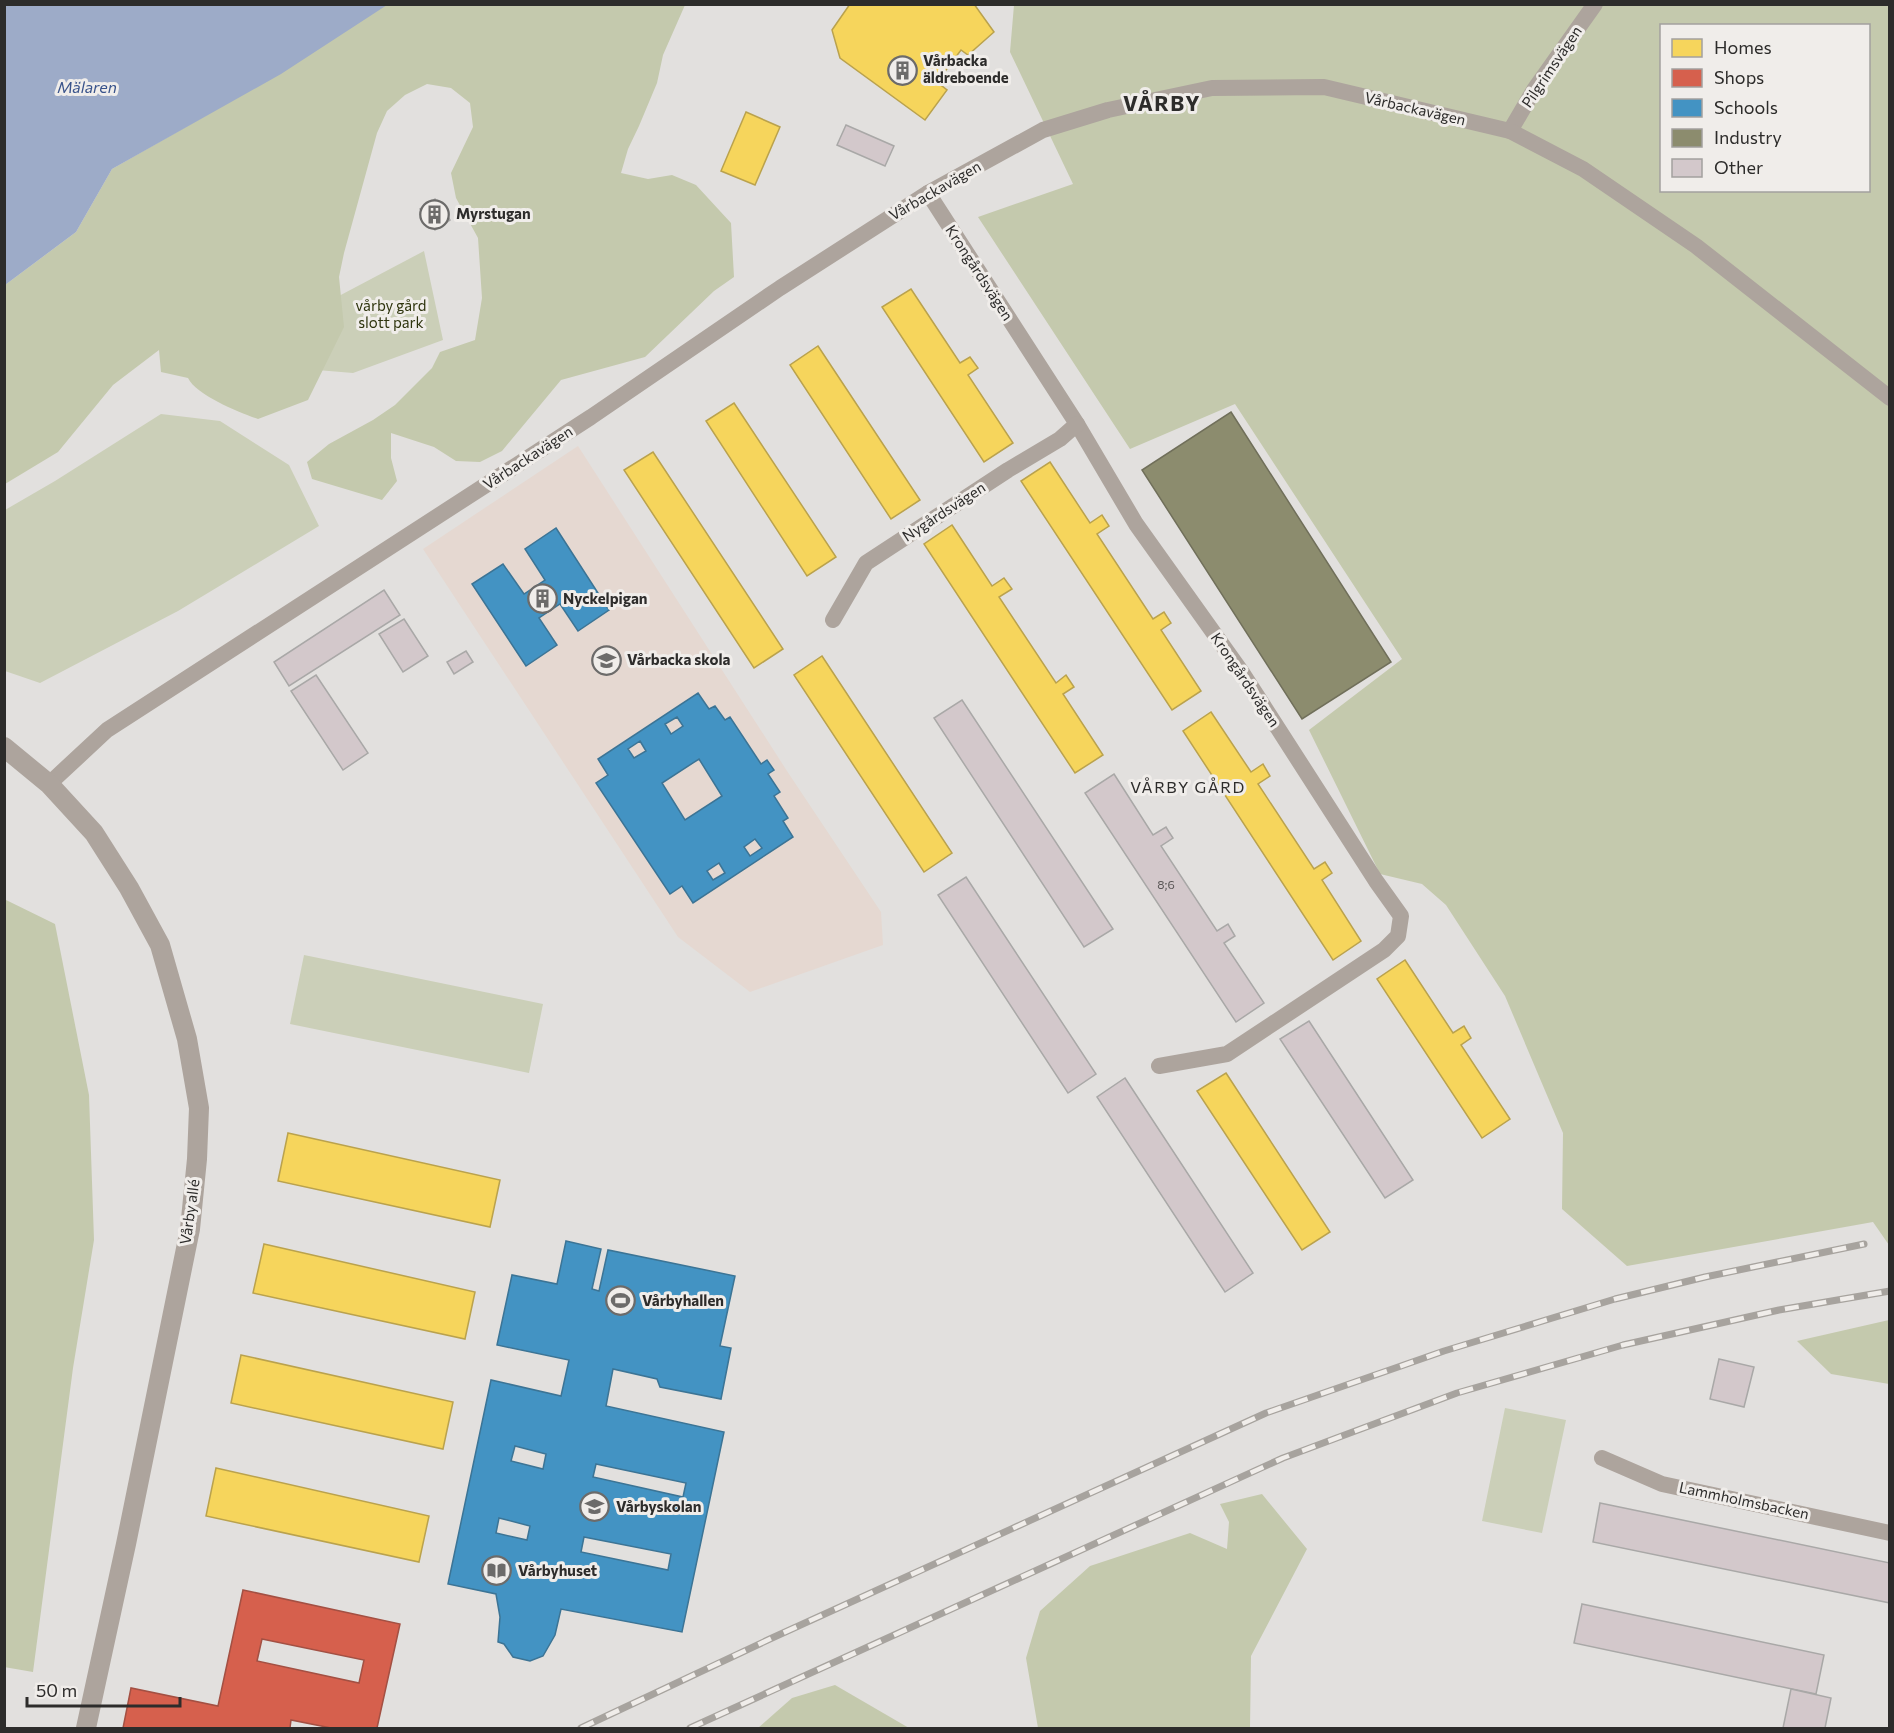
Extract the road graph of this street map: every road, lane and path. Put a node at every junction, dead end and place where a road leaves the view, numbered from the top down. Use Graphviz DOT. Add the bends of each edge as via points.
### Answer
graph roads {
  1 [pos="1595,4"];
  2 [pos="1510,131"];
  3 [pos="928,193"];
  4 [pos="1890,398"];
  5 [pos="1077,424"];
  6 [pos="832,620"];
  7 [pos="4,747"];
  8 [pos="49,784"];
  9 [pos="1159,1066"];
  10 [pos="1602,1458"];
  11 [pos="1890,1533"];
  12 [pos="86,1728"];
  1 -- 2 [label="street, Pilgrimsvägen"];
  2 -- 3 [label="street, Vårbackavägen" via="1324,87 1212,88 1108,110 1043,130"];
  2 -- 4 [label="street, Vårbackavägen" via="1583,169 1696,246"];
  3 -- 5 [label="street, Krongårdsvägen"];
  3 -- 8 [label="street, Vårbackavägen" via="107,730"];
  5 -- 6 [label="street, Nygårdsvägen" via="1060,439 866,563"];
  5 -- 9 [label="street, Krongårdsvägen" via="1136,524 1243,674 1401,916 1398,936 1384,950 1227,1054"];
  7 -- 8 [label="street, Vårby allé"];
  8 -- 12 [label="street, Vårby allé" via="93,833 160,945 187,1039 199,1108 190,1229"];
  10 -- 11 [label="street, Lammholmsbacken" via="1662,1484"];
}
